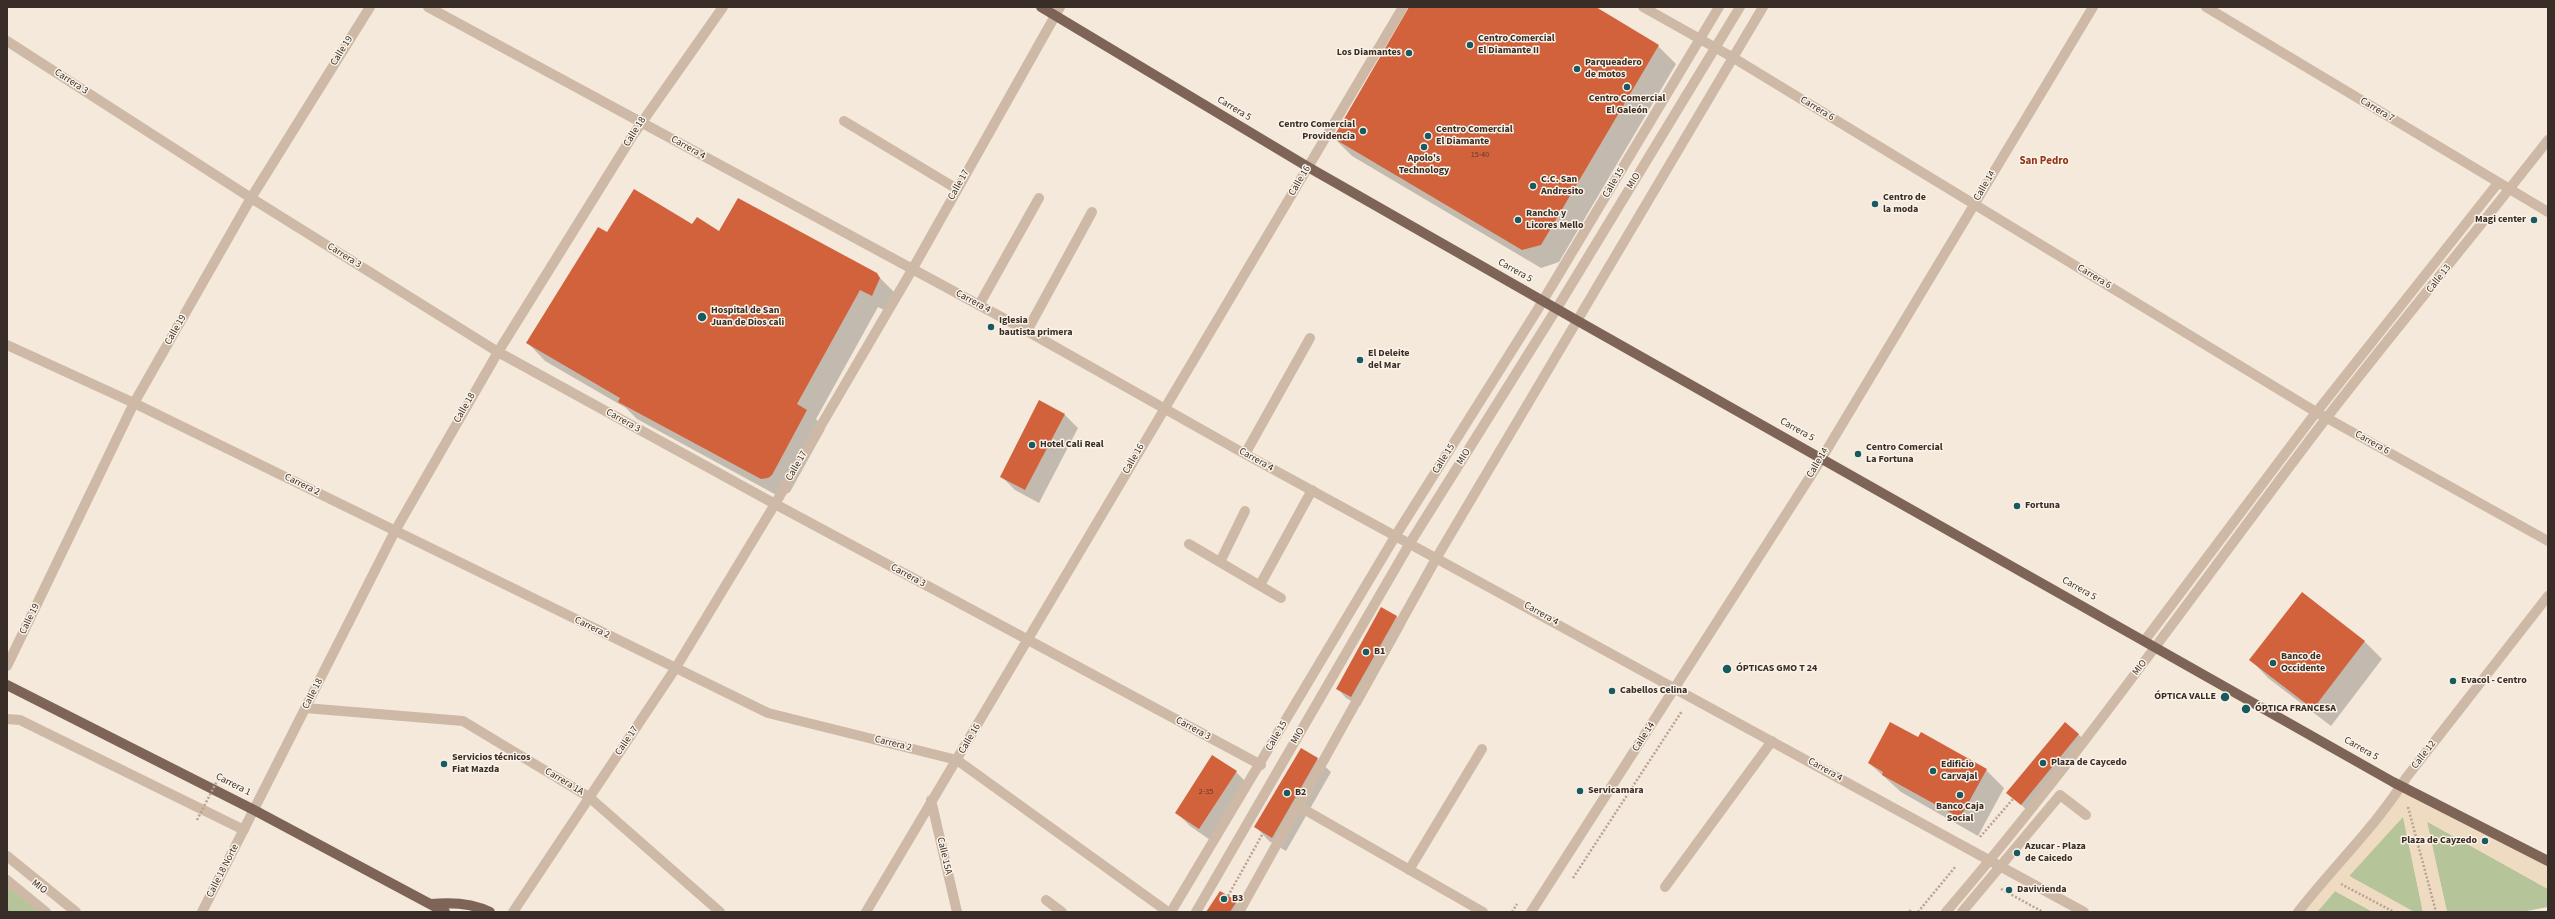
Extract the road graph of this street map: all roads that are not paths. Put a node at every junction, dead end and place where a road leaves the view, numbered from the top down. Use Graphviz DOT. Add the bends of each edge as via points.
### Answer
graph roads {
  1 [pos="370,7"];
  2 [pos="428,7"];
  3 [pos="723,7"];
  4 [pos="1041,7"];
  5 [pos="1403,7"];
  6 [pos="1643,7"];
  7 [pos="1719,7"];
  8 [pos="1740,7"];
  9 [pos="1763,7"];
  10 [pos="2093,7"];
  11 [pos="2206,7"];
  12 [pos="1057,11"];
  13 [pos="1700,40"];
  14 [pos="7,41"];
  15 [pos="1715,48"];
  16 [pos="1732,57"];
  17 [pos="844,121"];
  18 [pos="641,122"];
  19 [pos="2548,140"];
  20 [pos="1308,167"];
  21 [pos="2498,183"];
  22 [pos="957,189"];
  23 [pos="2509,190"];
  24 [pos="251,198"];
  25 [pos="1039,198"];
  26 [pos="1975,204"];
  27 [pos="1092,212"];
  28 [pos="2548,212"];
  29 [pos="912,270"];
  30 [pos="1543,300"];
  31 [pos="979,305"];
  32 [pos="1557,308"];
  33 [pos="1577,320"];
  34 [pos="1027,331"];
  35 [pos="1310,338"];
  36 [pos="7,345"];
  37 [pos="498,352"];
  38 [pos="134,403"];
  39 [pos="1163,408"];
  40 [pos="2316,412"];
  41 [pos="2327,417"];
  42 [pos="1245,454"];
  43 [pos="1821,458"];
  44 [pos="1312,490"];
  45 [pos="775,504"];
  46 [pos="1245,511"];
  47 [pos="395,531"];
  48 [pos="1396,535"];
  49 [pos="2548,541"];
  50 [pos="1410,543"];
  51 [pos="1189,544"];
  52 [pos="1437,557"];
  53 [pos="1220,562"];
  54 [pos="1260,586"];
  55 [pos="2548,596"];
  56 [pos="1282,598"];
  57 [pos="1029,640"];
  58 [pos="2145,640"];
  59 [pos="2157,647"];
  60 [pos="7,666"];
  61 [pos="675,669"];
  62 [pos="7,685"];
  63 [pos="1676,688"];
  64 [pos="305,708"];
  65 [pos="7,719"];
  66 [pos="1772,741"];
  67 [pos="1482,749"];
  68 [pos="957,760"];
  69 [pos="1261,765"];
  70 [pos="2401,786"];
  71 [pos="589,797"];
  72 [pos="931,800"];
  73 [pos="1300,807"];
  74 [pos="254,810"];
  75 [pos="2086,815"];
  76 [pos="244,830"];
  77 [pos="7,856"];
  78 [pos="1990,860"];
  79 [pos="2548,861"];
  80 [pos="7,862"];
  81 [pos="2002,867"];
  82 [pos="1409,870"];
  83 [pos="7,880"];
  84 [pos="1665,887"];
  85 [pos="1046,900"];
  86 [pos="431,904"];
  87 [pos="46,912"];
  88 [pos="70,912"];
  89 [pos="76,912"];
  90 [pos="202,912"];
  91 [pos="438,912"];
  92 [pos="445,912"];
  93 [pos="490,912"];
  94 [pos="514,912"];
  95 [pos="720,912"];
  96 [pos="866,912"];
  97 [pos="958,912"];
  98 [pos="1062,912"];
  99 [pos="1170,912"];
  100 [pos="1196,912"];
  101 [pos="1239,912"];
  102 [pos="1483,912"];
  103 [pos="1531,912"];
  104 [pos="1946,912"];
  105 [pos="1962,912"];
  106 [pos="2084,912"];
  107 [pos="2298,912"];
  1 -- 24 [label="street, Calle 19"];
  2 -- 18 [label="street, Carrera 4"];
  3 -- 18 [label="street, Calle 18"];
  4 -- 12 [label="main road, Carrera 5"];
  5 -- 20 [label="street, Calle 16"];
  6 -- 13 [label="street, Carrera 6"];
  7 -- 13 [label="street, Calle 15"];
  8 -- 15 [label="street, MIO"];
  9 -- 16 [label="street"];
  10 -- 26 [label="street, Calle 14"];
  11 -- 21 [label="street, Carrera 7"];
  12 -- 20 [label="main road, Carrera 5"];
  12 -- 22 [label="street, Calle 17"];
  13 -- 15 [label="street, Carrera 6"];
  13 -- 30 [label="street, Calle 15"];
  14 -- 24 [label="street, Carrera 3"];
  15 -- 16 [label="street, Carrera 6"];
  15 -- 32 [label="street, MIO"];
  16 -- 26 [label="street, Carrera 6"];
  16 -- 33 [label="street"];
  17 -- 22 [label="street"];
  18 -- 29 [label="street, Carrera 4"];
  18 -- 37 [label="street, Calle 18"];
  19 -- 23 [label="street, Calle 13"];
  20 -- 30 [label="main road, Carrera 5"];
  20 -- 39 [label="street, Calle 16"];
  21 -- 23 [label="street, Carrera 7"];
  21 -- 40 [label="street, Calle 13"];
  22 -- 29 [label="street, Calle 17"];
  23 -- 28 [label="street, Carrera 7"];
  23 -- 41 [label="street, Calle 13"];
  24 -- 37 [label="street, Carrera 3"];
  24 -- 38 [label="street, Calle 19"];
  25 -- 31 [label="street"];
  26 -- 40 [label="street, Carrera 6"];
  26 -- 43 [label="street, Calle 14"];
  27 -- 34 [label="street"];
  29 -- 31 [label="street, Carrera 4"];
  29 -- 45 [label="street, Calle 17"];
  30 -- 32 [label="main road, Carrera 5"];
  30 -- 48 [label="street, Calle 15"];
  31 -- 34 [label="street, Carrera 4"];
  32 -- 33 [label="main road, Carrera 5"];
  32 -- 50 [label="street, MIO"];
  33 -- 43 [label="main road, Carrera 5"];
  33 -- 52 [label="street"];
  34 -- 39 [label="street, Carrera 4"];
  35 -- 42 [label="street"];
  36 -- 38 [label="street, Carrera 2"];
  37 -- 45 [label="street, Carrera 3"];
  37 -- 47 [label="street, Calle 18"];
  38 -- 47 [label="street, Carrera 2"];
  38 -- 60 [label="street, Calle 19"];
  39 -- 42 [label="street, Carrera 4"];
  39 -- 57 [label="street, Calle 16"];
  40 -- 41 [label="street, Carrera 6"];
  40 -- 58 [label="street, Calle 13"];
  41 -- 49 [label="street, Carrera 6"];
  41 -- 59 [label="street, MIO"];
  42 -- 44 [label="street, Carrera 4"];
  43 -- 58 [label="main road, Carrera 5"];
  43 -- 63 [label="street, Calle 14"];
  44 -- 48 [label="street, Carrera 4"];
  44 -- 54 [label="street"];
  45 -- 57 [label="street, Carrera 3"];
  45 -- 61 [label="street, Calle 17"];
  46 -- 53 [label="street"];
  47 -- 61 [label="street, Carrera 2"];
  47 -- 64 [label="street, Calle 18"];
  48 -- 50 [label="street, Carrera 4"];
  48 -- 69 [label="street, Calle 15"];
  50 -- 52 [label="street, Carrera 4"];
  50 -- 100 [label="street, MIO"];
  51 -- 53 [label="street"];
  52 -- 63 [label="street, Carrera 4"];
  52 -- 73 [label="street"];
  53 -- 54 [label="street"];
  54 -- 56 [label="street"];
  55 -- 70 [label="street, Calle 12"];
  57 -- 68 [label="street, Calle 16"];
  57 -- 69 [label="street, Carrera 3"];
  58 -- 59 [label="main road, Carrera 5"];
  59 -- 70 [label="main road, Carrera 5"];
  59 -- 78 [label="street, MIO"];
  61 -- 68 [label="street, Carrera 2" via="768,713"];
  61 -- 71 [label="street, Calle 17"];
  62 -- 74 [label="main road, Carrera 1"];
  63 -- 66 [label="street, Carrera 4"];
  63 -- 103 [label="street, Calle 14"];
  64 -- 71 [label="street, Carrera 1A" via="463,721"];
  64 -- 74 [label="street, Calle 18"];
  65 -- 76 [label="street" via="20,720"];
  66 -- 78 [label="street, Carrera 4"];
  66 -- 84 [label="street"];
  67 -- 82 [label="street"];
  68 -- 72 [label="street, Calle 16"];
  68 -- 99 [label="street, Carrera 2"];
  69 -- 99 [label="street, Calle 15"];
  70 -- 79 [label="main road, Carrera 5"];
  70 -- 107 [label="street, Calle 12"];
  71 -- 94 [label="street, Calle 17"];
  71 -- 95 [label="street, Carrera 1A"];
  72 -- 96 [label="street, Calle 16"];
  72 -- 97 [label="street, Calle 15A"];
  73 -- 82 [label="street"];
  73 -- 101 [label="street"];
  74 -- 76 [label="street, Calle 18"];
  74 -- 86 [label="main road, Carrera 1"];
  75 -- 81 [label="street" via="2060,795"];
  76 -- 90 [label="street, Calle 18 Norte"];
  77 -- 89 [label="street"];
  78 -- 81 [label="street, Carrera 4"];
  78 -- 104 [label="street, MIO"];
  80 -- 88 [label="street, MIO"];
  81 -- 105 [label="street"];
  81 -- 106 [label="street, Carrera 4"];
  82 -- 102 [label="street"];
  83 -- 87 [label="street, MIO"];
  85 -- 98 [label="street"];
  86 -- 91 [label="street"];
  86 -- 92 [label="main road, Carrera 1"];
  86 -- 93 [label="main road" via="450,902"];
}
